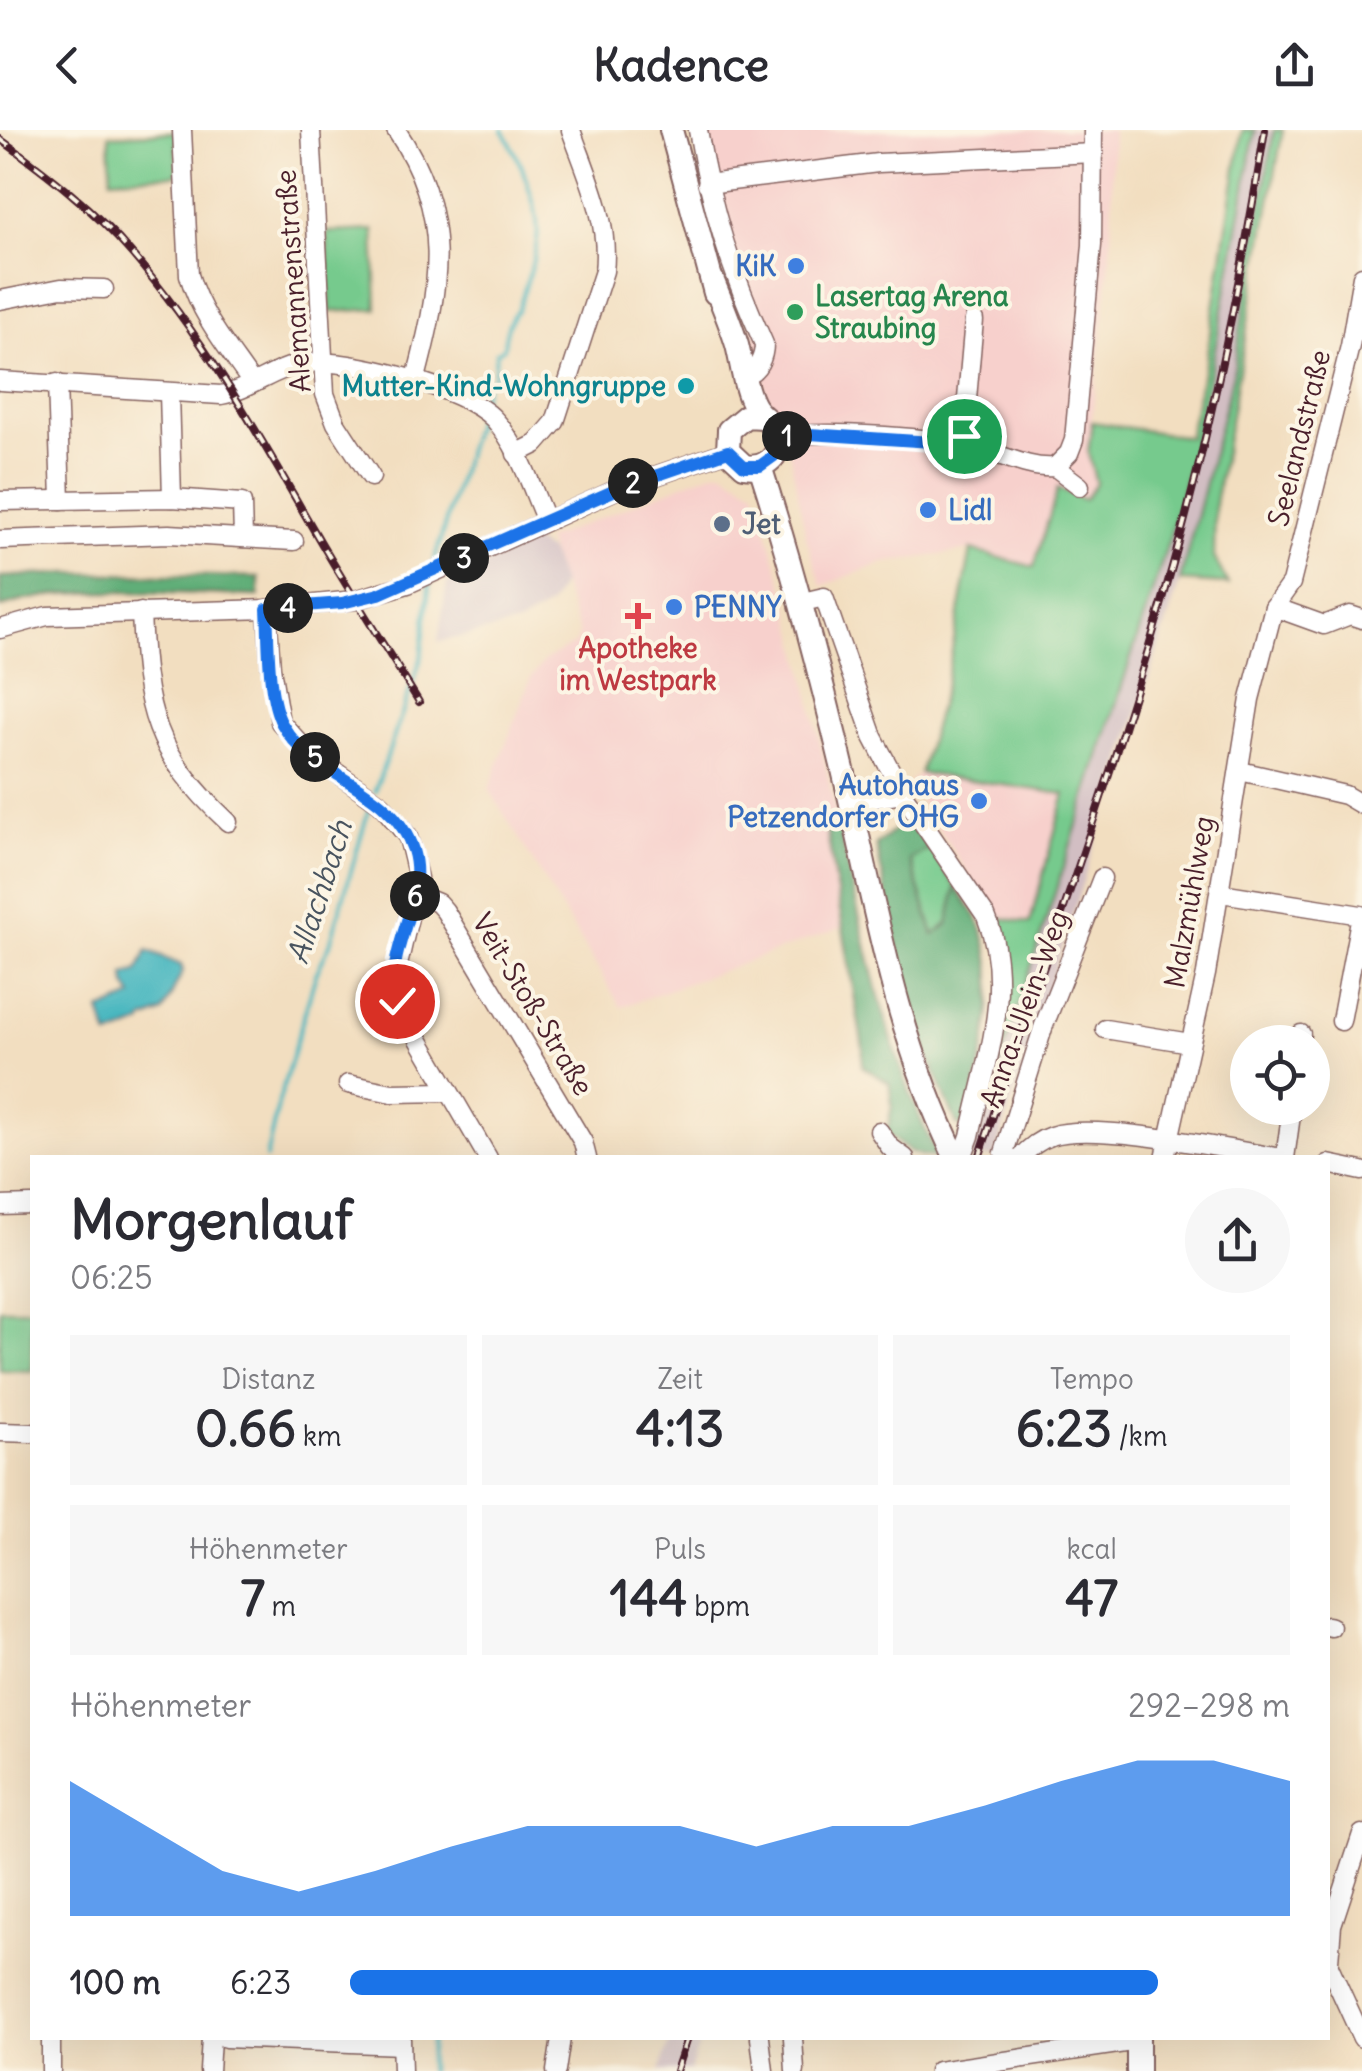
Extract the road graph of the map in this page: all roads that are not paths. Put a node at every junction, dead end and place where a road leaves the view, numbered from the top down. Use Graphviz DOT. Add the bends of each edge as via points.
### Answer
graph roads {
  1 [pos="182,130"];
  2 [pos="312,130"];
  3 [pos="396,130"];
  4 [pos="571,130"];
  5 [pos="671,130"];
  6 [pos="698,130"];
  7 [pos="1094,130"];
  8 [pos="1094,153"];
  9 [pos="707,184"];
  10 [pos="1362,276"];
  11 [pos="712,279"];
  12 [pos="104,289"];
  13 [pos="0,300"];
  14 [pos="974,320"];
  15 [pos="1356,348"];
  16 [pos="322,361"];
  17 [pos="745,376"];
  18 [pos="0,381"];
  19 [pos="252,382"];
  20 [pos="416,382"];
  21 [pos="57,383"];
  22 [pos="168,394"];
  23 [pos="762,417"];
  24 [pos="738,419"];
  25 [pos="778,438"];
  26 [pos="963,444"];
  27 [pos="728,451"];
  28 [pos="516,454"];
  29 [pos="760,466"];
  30 [pos="1055,466"];
  31 [pos="371,477"];
  32 [pos="1080,486"];
  33 [pos="172,498"];
  34 [pos="0,500"];
  35 [pos="60,500"];
  36 [pos="546,521"];
  37 [pos="243,538"];
  38 [pos="0,540"];
  39 [pos="294,541"];
  40 [pos="802,602"];
  41 [pos="1274,607"];
  42 [pos="267,609"];
  43 [pos="141,612"];
  44 [pos="1362,619"];
  45 [pos="0,629"];
  46 [pos="1240,771"];
  47 [pos="903,794"];
  48 [pos="850,802"];
  49 [pos="1362,806"];
  50 [pos="228,822"];
  51 [pos="1102,878"];
  52 [pos="1221,893"];
  53 [pos="416,894"];
  54 [pos="1341,1021"];
  55 [pos="1105,1029"];
  56 [pos="1190,1043"];
  57 [pos="348,1084"];
  58 [pos="448,1092"];
  59 [pos="1289,1125"];
  60 [pos="879,1131"];
  61 [pos="1167,1150"];
  62 [pos="486,1155"];
  63 [pos="585,1155"];
  64 [pos="901,1155"];
  65 [pos="957,1155"];
  66 [pos="960,1155"];
  67 [pos="1006,1155"];
  68 [pos="1023,1155"];
  69 [pos="1240,1155"];
  70 [pos="1284,1155"];
  71 [pos="1330,1164"];
  72 [pos="1362,1170"];
  73 [pos="30,1205"];
  74 [pos="0,1206"];
  75 [pos="0,1432"];
  76 [pos="30,1433"];
  77 [pos="1362,1834"];
  78 [pos="1330,1939"];
  79 [pos="1330,1973"];
  80 [pos="1361,2035"];
  81 [pos="51,2040"];
  82 [pos="210,2040"];
  83 [pos="342,2040"];
  84 [pos="561,2040"];
  85 [pos="760,2040"];
  86 [pos="793,2040"];
  87 [pos="1135,2040"];
  88 [pos="1138,2040"];
  89 [pos="401,2041"];
  90 [pos="1056,2063"];
  91 [pos="50,2071"];
  92 [pos="209,2071"];
  93 [pos="402,2071"];
  94 [pos="556,2071"];
  95 [pos="764,2071"];
  96 [pos="796,2071"];
  97 [pos="938,2071"];
  98 [pos="1138,2071"];
  1 -- 19 [label="street" via="189,275 210,323"];
  2 -- 16 [label="street, Alemannenstraße"];
  3 -- 20 [label="street" via="426,181 438,245"];
  4 -- 28 [label="street" via="602,222 604,271 555,422"];
  5 -- 11 [label="main road"];
  6 -- 9 [label="street"];
  7 -- 8 [label="street"];
  8 -- 9 [label="street" via="878,162"];
  8 -- 30 [label="street" via="1074,440"];
  9 -- 17 [label="street" via="730,268 764,344 761,360"];
  10 -- 15 [label="street, Seelandstraße"];
  11 -- 17 [label="main road"];
  11 -- 24 [label="main road"];
  12 -- 13 [label="street" via="61,288"];
  14 -- 26 [label="street"];
  15 -- 41 [label="street, Seelandstraße" via="1291,583"];
  16 -- 19 [label="street"];
  16 -- 20 [label="street"];
  16 -- 31 [label="street, Alemannenstraße" via="330,410"];
  17 -- 23 [label="main road"];
  18 -- 21 [label="street"];
  19 -- 22 [label="street" via="234,393"];
  20 -- 28 [label="street" via="490,415"];
  21 -- 22 [label="street"];
  21 -- 35 [label="street"];
  22 -- 33 [label="street"];
  23 -- 24 [label="main road"];
  23 -- 25 [label="main road"];
  24 -- 27 [label="main road" via="728,430"];
  25 -- 26 [label="street" via="809,434"];
  25 -- 29 [label="main road" via="774,456"];
  26 -- 30 [label="street"];
  27 -- 29 [label="main road" via="744,466"];
  27 -- 36 [label="street"];
  28 -- 36 [label="street"];
  29 -- 40 [label="main road"];
  30 -- 32 [label="street"];
  33 -- 35 [label="street"];
  33 -- 37 [label="street" via="242,503"];
  34 -- 35 [label="street"];
  36 -- 42 [label="street" via="408,584 342,603"];
  37 -- 38 [label="street"];
  37 -- 39 [label="street"];
  40 -- 47 [label="street" via="824,597 873,737"];
  40 -- 48 [label="main road"];
  41 -- 44 [label="street" via="1324,625 1350,615"];
  41 -- 46 [label="street, Malzmühlweg"];
  42 -- 43 [label="street"];
  42 -- 53 [label="street" via="280,722 309,753 381,804 408,837"];
  43 -- 45 [label="street" via="47,616"];
  43 -- 50 [label="street" via="145,682 161,737 188,783"];
  46 -- 49 [label="street" via="1345,795"];
  46 -- 52 [label="street, Malzmühlweg"];
  47 -- 48 [label="street"];
  47 -- 66 [label="street" via="986,916 998,955 999,998"];
  48 -- 65 [label="main road" via="898,1010"];
  51 -- 67 [label="street, Anna-Ulein-Weg" via="1035,1051"];
  52 -- 54 [label="street" via="1361,915"];
  52 -- 56 [label="street, Malzmühlweg"];
  53 -- 58 [label="street" via="393,988"];
  53 -- 63 [label="street, Veit-Stoß-Straße" via="445,911"];
  55 -- 56 [label="street"];
  56 -- 61 [label="street, Malzmühlweg"];
  57 -- 58 [label="street" via="392,1094"];
  58 -- 62 [label="street"];
  59 -- 70 [label="street"];
  60 -- 64 [label="street"];
  61 -- 68 [label="street" via="1104,1132 1069,1132"];
  61 -- 69 [label="street"];
  71 -- 72 [label="street"];
  73 -- 74 [label="street"];
  75 -- 76 [label="street"];
  77 -- 78 [label="street"];
  79 -- 80 [label="street"];
  81 -- 91 [label="street"];
  82 -- 92 [label="street"];
  83 -- 89 [label="street"];
  84 -- 94 [label="street"];
  85 -- 95 [label="street"];
  86 -- 96 [label="street"];
  87 -- 90 [label="street"];
  88 -- 98 [label="main road"];
  89 -- 93 [label="street"];
  90 -- 97 [label="street"];
}
